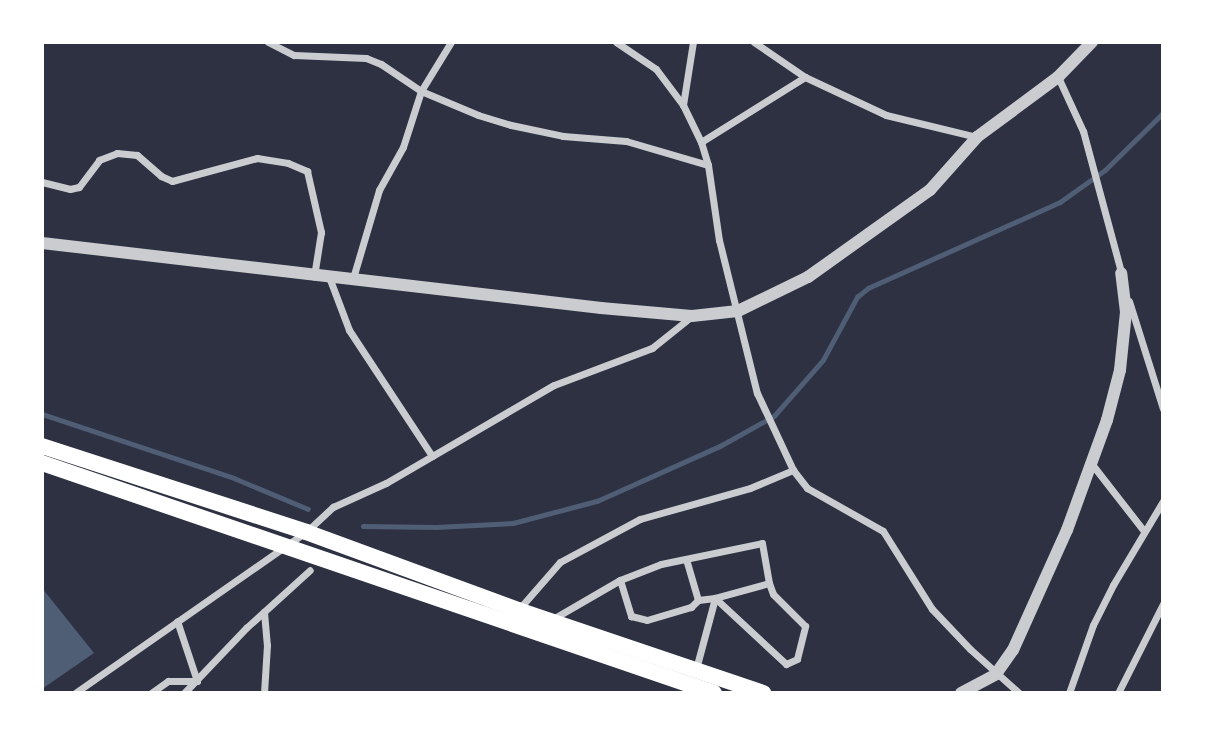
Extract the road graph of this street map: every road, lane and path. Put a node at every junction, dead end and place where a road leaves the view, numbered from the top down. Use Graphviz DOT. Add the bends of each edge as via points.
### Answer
graph roads {
  1 [pos="268,42"];
  2 [pos="451,42"];
  3 [pos="616,42"];
  4 [pos="693,42"];
  5 [pos="754,42"];
  6 [pos="1092,42"];
  7 [pos="806,77"];
  8 [pos="1058,78"];
  9 [pos="421,90"];
  10 [pos="683,105"];
  11 [pos="978,137"];
  12 [pos="701,142"];
  13 [pos="708,165"];
  14 [pos="42,182"];
  15 [pos="42,243"];
  16 [pos="1121,273"];
  17 [pos="314,276"];
  18 [pos="329,277"];
  19 [pos="353,278"];
  20 [pos="738,311"];
  21 [pos="692,316"];
  22 [pos="1163,409"];
  23 [pos="42,446"];
  24 [pos="432,456"];
  25 [pos="1091,463"];
  26 [pos="44,467"];
  27 [pos="793,470"];
  28 [pos="1163,501"];
  29 [pos="1144,531"];
  30 [pos="306,532"];
  31 [pos="285,544"];
  32 [pos="686,559"];
  33 [pos="310,570"];
  34 [pos="620,580"];
  35 [pos="769,583"];
  36 [pos="715,598"];
  37 [pos="698,600"];
  38 [pos="1163,604"];
  39 [pos="518,610"];
  40 [pos="264,612"];
  41 [pos="177,621"];
  42 [pos="550,621"];
  43 [pos="696,670"];
  44 [pos="996,674"];
  45 [pos="197,681"];
  46 [pos="75,693"];
  47 [pos="151,693"];
  48 [pos="184,693"];
  49 [pos="264,693"];
  50 [pos="714,693"];
  51 [pos="763,693"];
  52 [pos="961,693"];
  53 [pos="1019,693"];
  54 [pos="1069,693"];
  55 [pos="1118,693"];
  1 -- 9 [label="street" via="294,55 366,58"];
  2 -- 9 [label="street"];
  3 -- 10 [label="street" via="656,69"];
  4 -- 10 [label="street"];
  5 -- 7 [label="street"];
  6 -- 8 [label="street"];
  7 -- 11 [label="street" via="886,115"];
  7 -- 12 [label="street"];
  8 -- 11 [label="street"];
  8 -- 16 [label="street" via="1083,131"];
  9 -- 13 [label="street" via="511,125 563,136 626,141"];
  9 -- 19 [label="street" via="403,148 379,190"];
  10 -- 12 [label="street"];
  11 -- 20 [label="street" via="930,190 862,241 807,277"];
  12 -- 13 [label="street"];
  13 -- 20 [label="street" via="719,240"];
  14 -- 17 [label="street" via="79,187 99,160 117,153 137,155 172,181 257,158 288,163 307,171 321,232"];
  15 -- 17 [label="street"];
  16 -- 22 [label="street"];
  16 -- 25 [label="street" via="1126,312 1120,370"];
  17 -- 18 [label="street"];
  18 -- 19 [label="street"];
  18 -- 24 [label="street" via="349,330"];
  19 -- 21 [label="street"];
  20 -- 21 [label="street"];
  20 -- 27 [label="street" via="757,393"];
  21 -- 24 [label="street" via="652,348 554,385"];
  23 -- 30 [label="highway"];
  24 -- 30 [label="street" via="333,507"];
  25 -- 29 [label="street"];
  25 -- 44 [label="street" via="1067,530 1013,650"];
  26 -- 31 [label="highway"];
  27 -- 39 [label="street" via="750,488 640,519 560,562"];
  27 -- 44 [label="street" via="807,488 883,531 932,609"];
  28 -- 29 [label="street"];
  29 -- 54 [label="street" via="1093,625"];
  30 -- 31 [label="street"];
  30 -- 39 [label="highway"];
  31 -- 41 [label="street"];
  31 -- 50 [label="highway"];
  32 -- 34 [label="street"];
  32 -- 35 [label="street" via="762,543"];
  32 -- 37 [label="street"];
  33 -- 40 [label="street"];
  34 -- 37 [label="street" via="631,616 647,620 691,607"];
  34 -- 42 [label="street"];
  35 -- 36 [label="street"];
  35 -- 36 [label="street" via="773,594 805,626 797,659 786,664"];
  36 -- 37 [label="street"];
  36 -- 43 [label="street"];
  38 -- 55 [label="street"];
  39 -- 42 [label="highway"];
  40 -- 45 [label="street"];
  40 -- 49 [label="street"];
  41 -- 45 [label="street"];
  41 -- 46 [label="street"];
  42 -- 43 [label="highway"];
  43 -- 51 [label="highway"];
  44 -- 52 [label="street"];
  44 -- 53 [label="street"];
  45 -- 47 [label="street" via="168,681"];
  45 -- 48 [label="street"];
}
